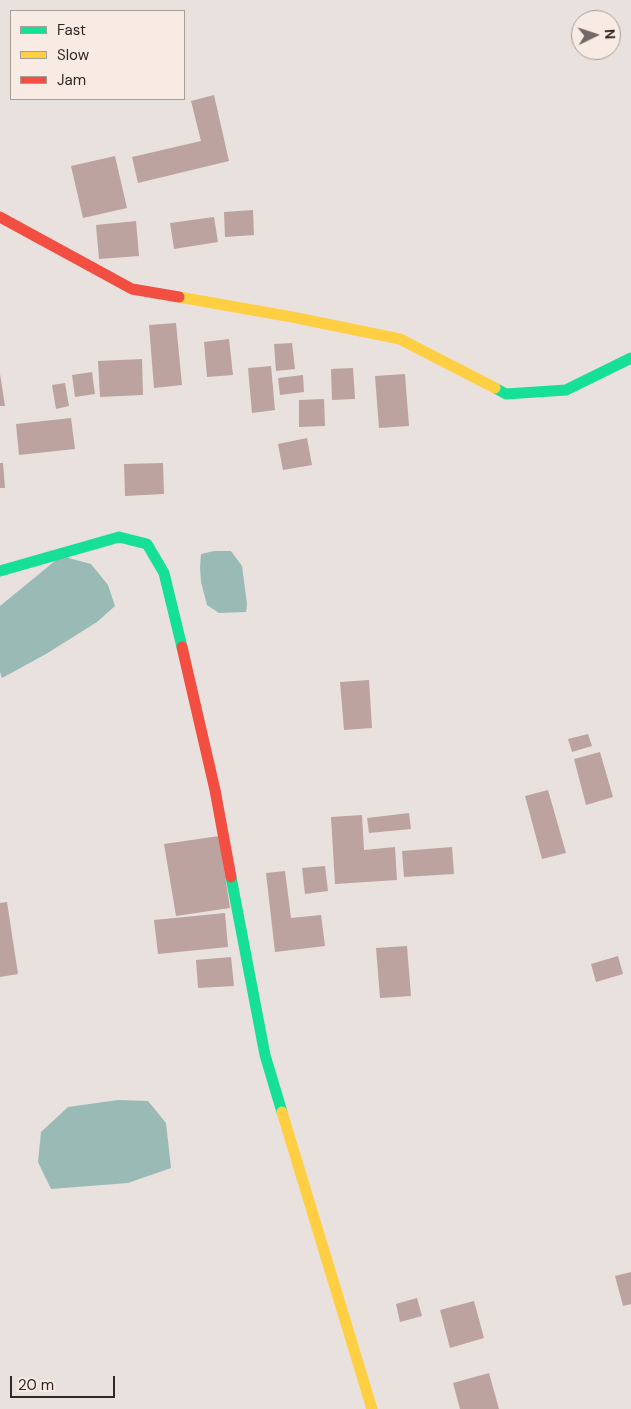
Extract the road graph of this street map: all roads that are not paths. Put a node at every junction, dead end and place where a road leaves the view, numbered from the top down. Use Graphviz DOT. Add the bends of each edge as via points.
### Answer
graph roads {
  1 [pos="0,217"];
  2 [pos="631,358"];
  3 [pos="0,571"];
  4 [pos="372,1409"];
  1 -- 2 [label="street" via="132,289 400,338 506,394 566,390"];
  3 -- 4 [label="street" via="119,537 147,544 164,572 215,790 265,1055"];
}
